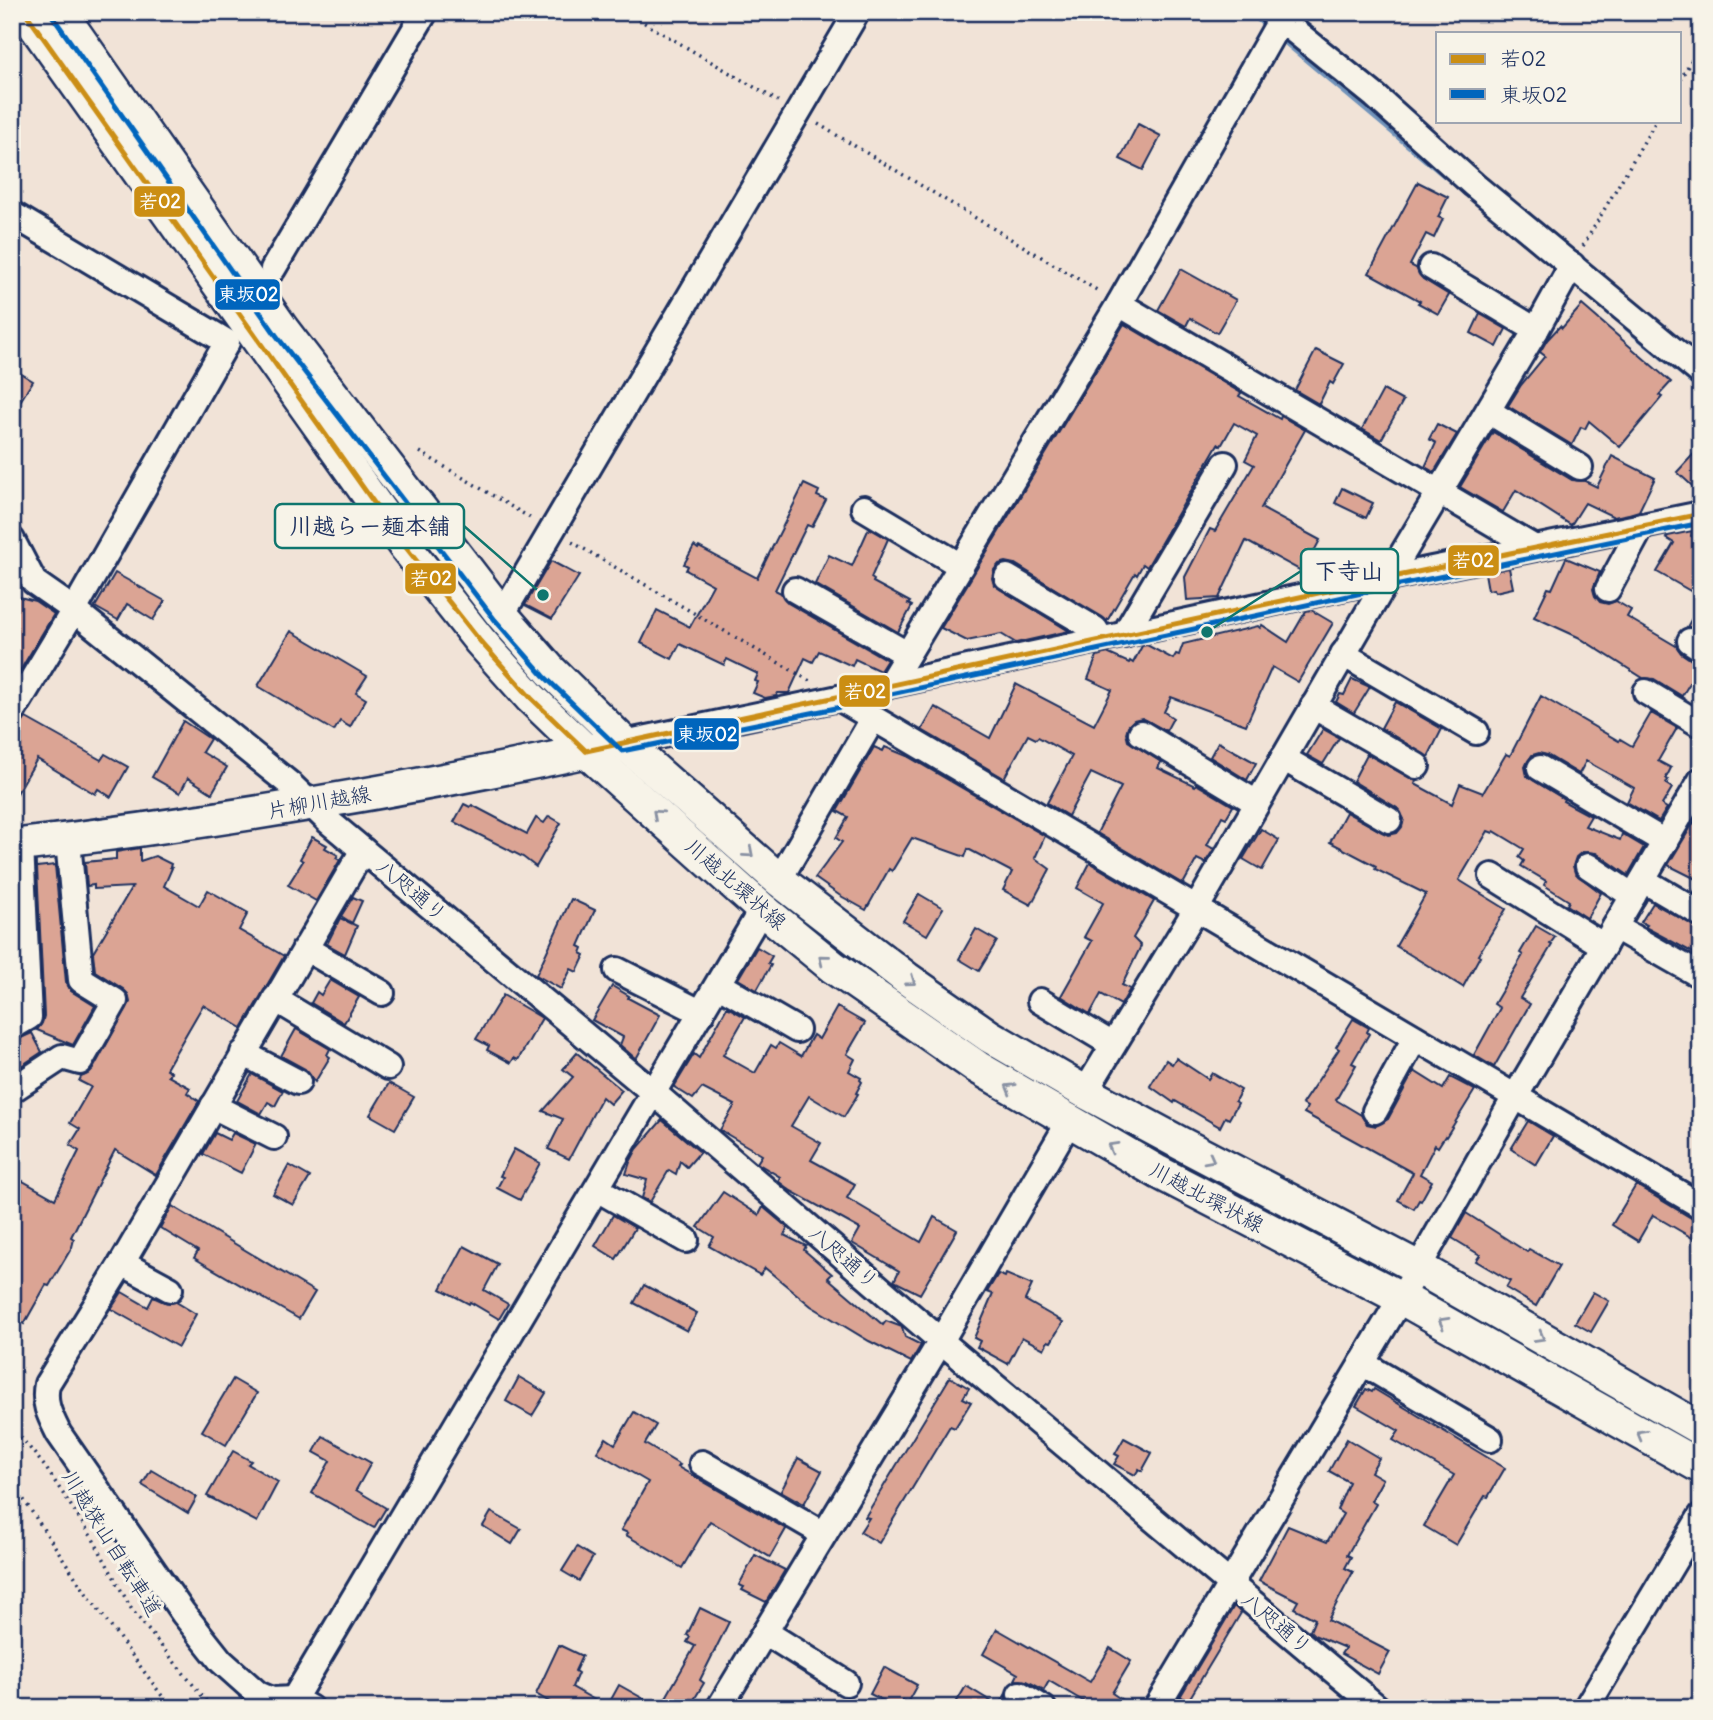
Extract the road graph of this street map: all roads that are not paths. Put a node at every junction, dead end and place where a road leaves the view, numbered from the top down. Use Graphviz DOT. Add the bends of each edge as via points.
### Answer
graph roads {
  1 [pos="25,12"];
  2 [pos="60,12"];
  3 [pos="425,12"];
  4 [pos="857,12"];
  5 [pos="1279,15"];
  6 [pos="12,214"];
  7 [pos="1572,265"];
  8 [pos="1431,267"];
  9 [pos="273,269"];
  10 [pos="1119,303"];
  11 [pos="1536,330"];
  12 [pos="1701,373"];
  13 [pos="1488,411"];
  14 [pos="1225,464"];
  15 [pos="1580,467"];
  16 [pos="1440,491"];
  17 [pos="864,508"];
  18 [pos="1701,514"];
  19 [pos="1642,526"];
  20 [pos="12,540"];
  21 [pos="1535,548"];
  22 [pos="961,566"];
  23 [pos="1007,577"];
  24 [pos="23,578"];
  25 [pos="1388,578"];
  26 [pos="1608,589"];
  27 [pos="795,590"];
  28 [pos="74,610"];
  29 [pos="502,615"];
  30 [pos="1113,637"];
  31 [pos="907,654"];
  32 [pos="1343,654"];
  33 [pos="889,685"];
  34 [pos="1646,692"];
  35 [pos="839,698"];
  36 [pos="1313,706"];
  37 [pos="12,713"];
  38 [pos="873,719"];
  39 [pos="1701,725"];
  40 [pos="1476,732"];
  41 [pos="1141,733"];
  42 [pos="624,743"];
  43 [pos="586,751"];
  44 [pos="1283,758"];
  45 [pos="1417,766"];
  46 [pos="1540,768"];
  47 [pos="1700,783"];
  48 [pos="1257,803"];
  49 [pos="312,805"];
  50 [pos="1389,820"];
  51 [pos="68,841"];
  52 [pos="1665,842"];
  53 [pos="17,846"];
  54 [pos="363,850"];
  55 [pos="1588,866"];
  56 [pos="1492,876"];
  57 [pos="779,880"];
  58 [pos="1638,888"];
  59 [pos="762,909"];
  60 [pos="1196,909"];
  61 [pos="1701,914"];
  62 [pos="1609,936"];
  63 [pos="305,947"];
  64 [pos="617,970"];
  65 [pos="1701,976"];
  66 [pos="719,985"];
  67 [pos="383,993"];
  68 [pos="275,999"];
  69 [pos="1040,1001"];
  70 [pos="702,1013"];
  71 [pos="12,1027"];
  72 [pos="797,1030"];
  73 [pos="1415,1038"];
  74 [pos="1113,1045"];
  75 [pos="243,1053"];
  76 [pos="388,1067"];
  77 [pos="298,1083"];
  78 [pos="12,1090"];
  79 [pos="1085,1092"];
  80 [pos="654,1093"];
  81 [pos="1515,1097"];
  82 [pos="213,1106"];
  83 [pos="1374,1111"];
  84 [pos="1069,1122"];
  85 [pos="274,1137"];
  86 [pos="597,1189"];
  87 [pos="1701,1206"];
  88 [pos="686,1240"];
  89 [pos="122,1263"];
  90 [pos="1418,1267"];
  91 [pos="170,1289"];
  92 [pos="1401,1298"];
  93 [pos="941,1341"];
  94 [pos="1362,1363"];
  95 [pos="1701,1429"];
  96 [pos="1490,1439"];
  97 [pos="702,1463"];
  98 [pos="1701,1467"];
  99 [pos="1701,1517"];
  100 [pos="824,1534"];
  101 [pos="1230,1582"];
  102 [pos="765,1632"];
  103 [pos="846,1683"];
  104 [pos="1020,1694"];
  105 [pos="302,1703"];
  106 [pos="719,1708"];
  107 [pos="1043,1708"];
  108 [pos="1156,1708"];
  109 [pos="1378,1708"];
  110 [pos="1586,1708"];
  1 -- 43 [label="main road, 川越北環状線" via="404,545 480,641"];
  2 -- 29 [label="main road, 川越北環状線" via="284,330"];
  3 -- 9 [label="street"];
  4 -- 29 [label="street"];
  5 -- 7 [label="street"];
  5 -- 10 [label="street"];
  6 -- 28 [label="street" via="228,342"];
  7 -- 11 [label="street"];
  7 -- 12 [label="street"];
  8 -- 11 [label="street"];
  10 -- 16 [label="street"];
  10 -- 22 [label="street"];
  11 -- 13 [label="street"];
  13 -- 15 [label="street"];
  13 -- 16 [label="street"];
  14 -- 30 [label="street"];
  16 -- 21 [label="street"];
  16 -- 25 [label="street"];
  17 -- 22 [label="street"];
  18 -- 19 [label="street"];
  19 -- 21 [label="street"];
  19 -- 26 [label="street"];
  20 -- 24 [label="street"];
  21 -- 25 [label="street"];
  22 -- 31 [label="street"];
  23 -- 30 [label="street"];
  24 -- 28 [label="street, 八咫通り"];
  25 -- 30 [label="street"];
  25 -- 32 [label="street"];
  27 -- 31 [label="street"];
  28 -- 37 [label="street"];
  28 -- 49 [label="street, 八咫通り"];
  29 -- 42 [label="main road, 川越北環状線"];
  30 -- 33 [label="street"];
  31 -- 33 [label="street"];
  32 -- 36 [label="street"];
  32 -- 40 [label="street"];
  33 -- 35 [label="street"];
  34 -- 39 [label="street"];
  35 -- 38 [label="street"];
  35 -- 42 [label="street"];
  36 -- 44 [label="street"];
  36 -- 45 [label="street"];
  38 -- 57 [label="street"];
  38 -- 60 [label="street"];
  41 -- 48 [label="street"];
  42 -- 43 [label="main road, 片柳川越線"];
  42 -- 57 [label="main road, 川越北環状線, one-way"];
  43 -- 49 [label="main road, 片柳川越線"];
  59 -- 43 [label="main road, 川越北環状線, one-way"];
  44 -- 48 [label="street"];
  44 -- 50 [label="street"];
  46 -- 52 [label="street"];
  47 -- 52 [label="street"];
  48 -- 60 [label="street"];
  49 -- 51 [label="main road, 片柳川越線"];
  49 -- 54 [label="street, 八咫通り"];
  51 -- 53 [label="main road, 片柳川越線"];
  51 -- 78 [label="street" via="81,980 115,1001 80,1062 62,1058"];
  52 -- 58 [label="street"];
  53 -- 71 [label="street" via="29,1017"];
  54 -- 63 [label="street"];
  54 -- 80 [label="street, 八咫通り"];
  55 -- 58 [label="street"];
  56 -- 62 [label="street"];
  57 -- 79 [label="main road, 川越北環状線, one-way" via="938,1001"];
  58 -- 61 [label="street"];
  58 -- 62 [label="street"];
  59 -- 66 [label="street"];
  84 -- 59 [label="main road, 川越北環状線, one-way" via="899,1015"];
  60 -- 73 [label="street"];
  60 -- 74 [label="street"];
  62 -- 65 [label="street"];
  62 -- 81 [label="street"];
  63 -- 67 [label="street"];
  63 -- 68 [label="street"];
  64 -- 70 [label="street"];
  66 -- 70 [label="street"];
  66 -- 72 [label="street"];
  68 -- 75 [label="street"];
  68 -- 76 [label="street"];
  69 -- 74 [label="street"];
  70 -- 80 [label="street"];
  73 -- 81 [label="street"];
  73 -- 83 [label="street"];
  74 -- 79 [label="street"];
  75 -- 77 [label="street"];
  75 -- 82 [label="street"];
  79 -- 90 [label="main road, 川越北環状線, one-way"];
  80 -- 86 [label="street"];
  80 -- 93 [label="street, 八咫通り"];
  81 -- 87 [label="street"];
  81 -- 90 [label="street"];
  82 -- 85 [label="street"];
  82 -- 89 [label="street"];
  92 -- 84 [label="main road, 川越北環状線, one-way"];
  84 -- 93 [label="street"];
  86 -- 88 [label="street"];
  86 -- 105 [label="street"];
  89 -- 91 [label="street"];
  89 -- 105 [label="street" via="47,1384 46,1409 183,1613 221,1661 258,1694"];
  90 -- 92 [label="street"];
  90 -- 95 [label="main road, 川越北環状線, one-way"];
  92 -- 94 [label="street"];
  98 -- 92 [label="main road, 川越北環状線, one-way"];
  93 -- 100 [label="street"];
  93 -- 101 [label="street, 八咫通り"];
  94 -- 96 [label="street"];
  94 -- 101 [label="street"];
  97 -- 100 [label="street"];
  99 -- 110 [label="street"];
  100 -- 102 [label="street"];
  101 -- 108 [label="street"];
  101 -- 109 [label="street, 八咫通り"];
  102 -- 103 [label="street"];
  102 -- 106 [label="street"];
  104 -- 107 [label="street"];
}
